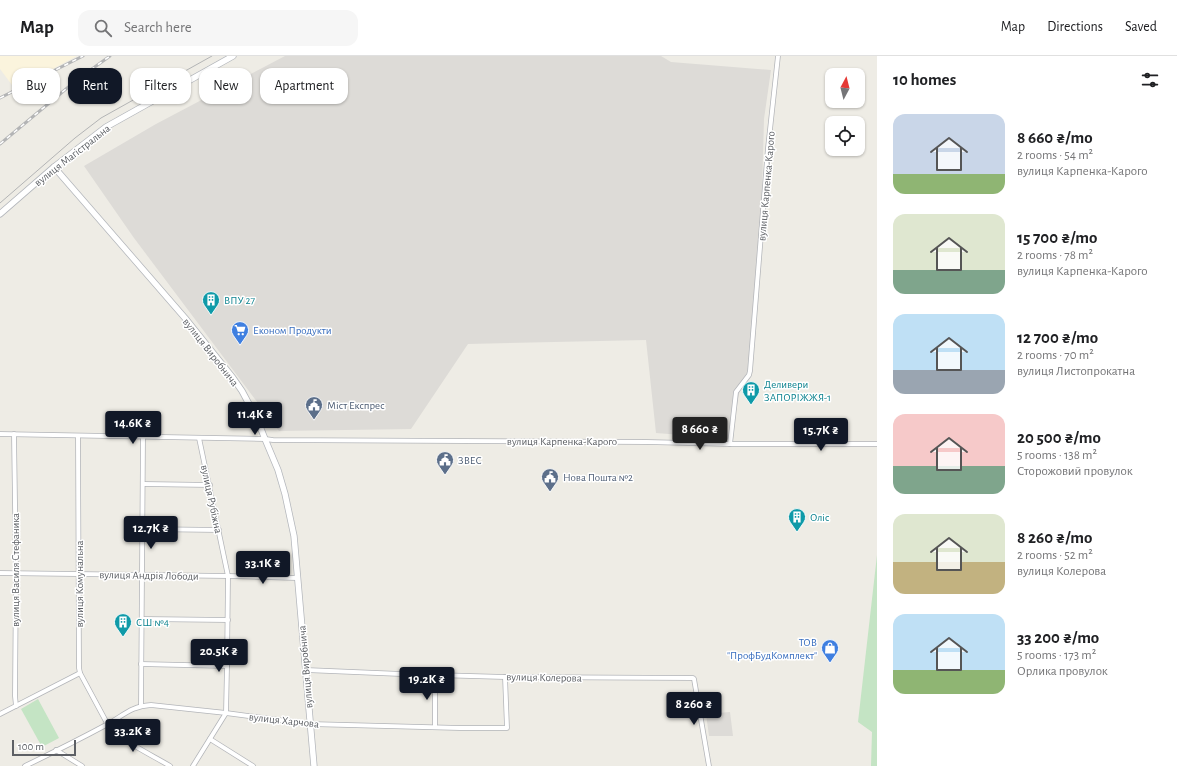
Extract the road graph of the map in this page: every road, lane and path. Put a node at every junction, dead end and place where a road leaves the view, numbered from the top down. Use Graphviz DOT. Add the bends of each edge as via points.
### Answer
graph roads {
  1 [pos="233,56"];
  2 [pos="778,56"];
  3 [pos="54,167"];
  4 [pos="0,214"];
  5 [pos="0,434"];
  6 [pos="14,434"];
  7 [pos="78,436"];
  8 [pos="143,437"];
  9 [pos="199,438"];
  10 [pos="266,438"];
  11 [pos="730,444"];
  12 [pos="877,444"];
  13 [pos="144,484"];
  14 [pos="210,486"];
  15 [pos="143,529"];
  16 [pos="218,530"];
  17 [pos="0,573"];
  18 [pos="16,573"];
  19 [pos="79,574"];
  20 [pos="143,575"];
  21 [pos="228,576"];
  22 [pos="297,578"];
  23 [pos="142,619"];
  24 [pos="228,620"];
  25 [pos="141,664"];
  26 [pos="227,666"];
  27 [pos="306,670"];
  28 [pos="80,673"];
  29 [pos="435,675"];
  30 [pos="505,677"];
  31 [pos="16,706"];
  32 [pos="142,706"];
  33 [pos="226,713"];
  34 [pos="0,714"];
  35 [pos="108,724"];
  36 [pos="310,724"];
  37 [pos="435,727"];
  38 [pos="210,739"];
  39 [pos="56,750"];
  40 [pos="25,766"];
  41 [pos="82,766"];
  42 [pos="170,766"];
  43 [pos="194,766"];
  44 [pos="253,766"];
  45 [pos="314,766"];
  46 [pos="709,766"];
  1 -- 3 [label="street, вулиця Магістральна" via="106,127"];
  2 -- 11 [label="street, вулиця Карпенка-Карого" via="750,371 736,392"];
  3 -- 4 [label="street, вулиця Магістральна"];
  3 -- 10 [label="street, вулиця Виробнича" via="233,378"];
  5 -- 6 [label="street, вулиця Карпенка-Карого"];
  6 -- 7 [label="street, вулиця Карпенка-Карого"];
  6 -- 18 [label="street, вулиця Василя Стефаника"];
  7 -- 8 [label="street, вулиця Карпенка-Карого"];
  7 -- 19 [label="street, вулиця Комунальна"];
  8 -- 9 [label="street, вулиця Карпенка-Карого"];
  8 -- 13 [label="street"];
  9 -- 10 [label="street, вулиця Карпенка-Карого"];
  9 -- 14 [label="street, вулиця Рубіжна"];
  10 -- 11 [label="street, вулиця Карпенка-Карого"];
  10 -- 22 [label="street, вулиця Виробнича" via="285,494 294,536"];
  11 -- 12 [label="street"];
  13 -- 14 [label="street"];
  13 -- 15 [label="street"];
  14 -- 16 [label="street, вулиця Рубіжна"];
  15 -- 16 [label="street"];
  15 -- 20 [label="street"];
  16 -- 21 [label="street, вулиця Рубіжна"];
  17 -- 18 [label="street, вулиця Андрія Лободи"];
  18 -- 19 [label="street, вулиця Андрія Лободи"];
  18 -- 31 [label="street, вулиця Василя Стефаника"];
  19 -- 20 [label="street, вулиця Андрія Лободи"];
  19 -- 28 [label="street, вулиця Комунальна"];
  20 -- 21 [label="street, вулиця Андрія Лободи"];
  20 -- 23 [label="street"];
  21 -- 22 [label="street, вулиця Андрія Лободи"];
  21 -- 24 [label="street, вулиця Рубіжна"];
  22 -- 27 [label="street, вулиця Виробнича"];
  23 -- 24 [label="street"];
  23 -- 25 [label="street"];
  24 -- 26 [label="street, вулиця Рубіжна"];
  25 -- 26 [label="street"];
  25 -- 32 [label="street"];
  26 -- 33 [label="street, вулиця Рубіжна"];
  27 -- 29 [label="street, вулиця Колерова"];
  27 -- 36 [label="street, вулиця Виробнича"];
  28 -- 31 [label="street"];
  28 -- 35 [label="street, вулиця Комунальна"];
  29 -- 30 [label="street, вулиця Колерова"];
  29 -- 37 [label="street"];
  30 -- 37 [label="street, вулиця Харчова" via="507,728"];
  30 -- 46 [label="street, вулиця Колерова" via="693,678"];
  31 -- 34 [label="street"];
  32 -- 33 [label="street, вулиця Харчова"];
  32 -- 35 [label="street, вулиця Харчова"];
  33 -- 36 [label="street, вулиця Харчова"];
  33 -- 38 [label="street"];
  35 -- 39 [label="street, вулиця Харчова"];
  35 -- 42 [label="street, вулиця Комунальна" via="125,739"];
  36 -- 37 [label="street, вулиця Харчова"];
  36 -- 45 [label="street, вулиця Виробнича"];
  38 -- 43 [label="street"];
  38 -- 44 [label="street"];
  39 -- 40 [label="street, вулиця Харчова"];
  39 -- 41 [label="street"];
}
